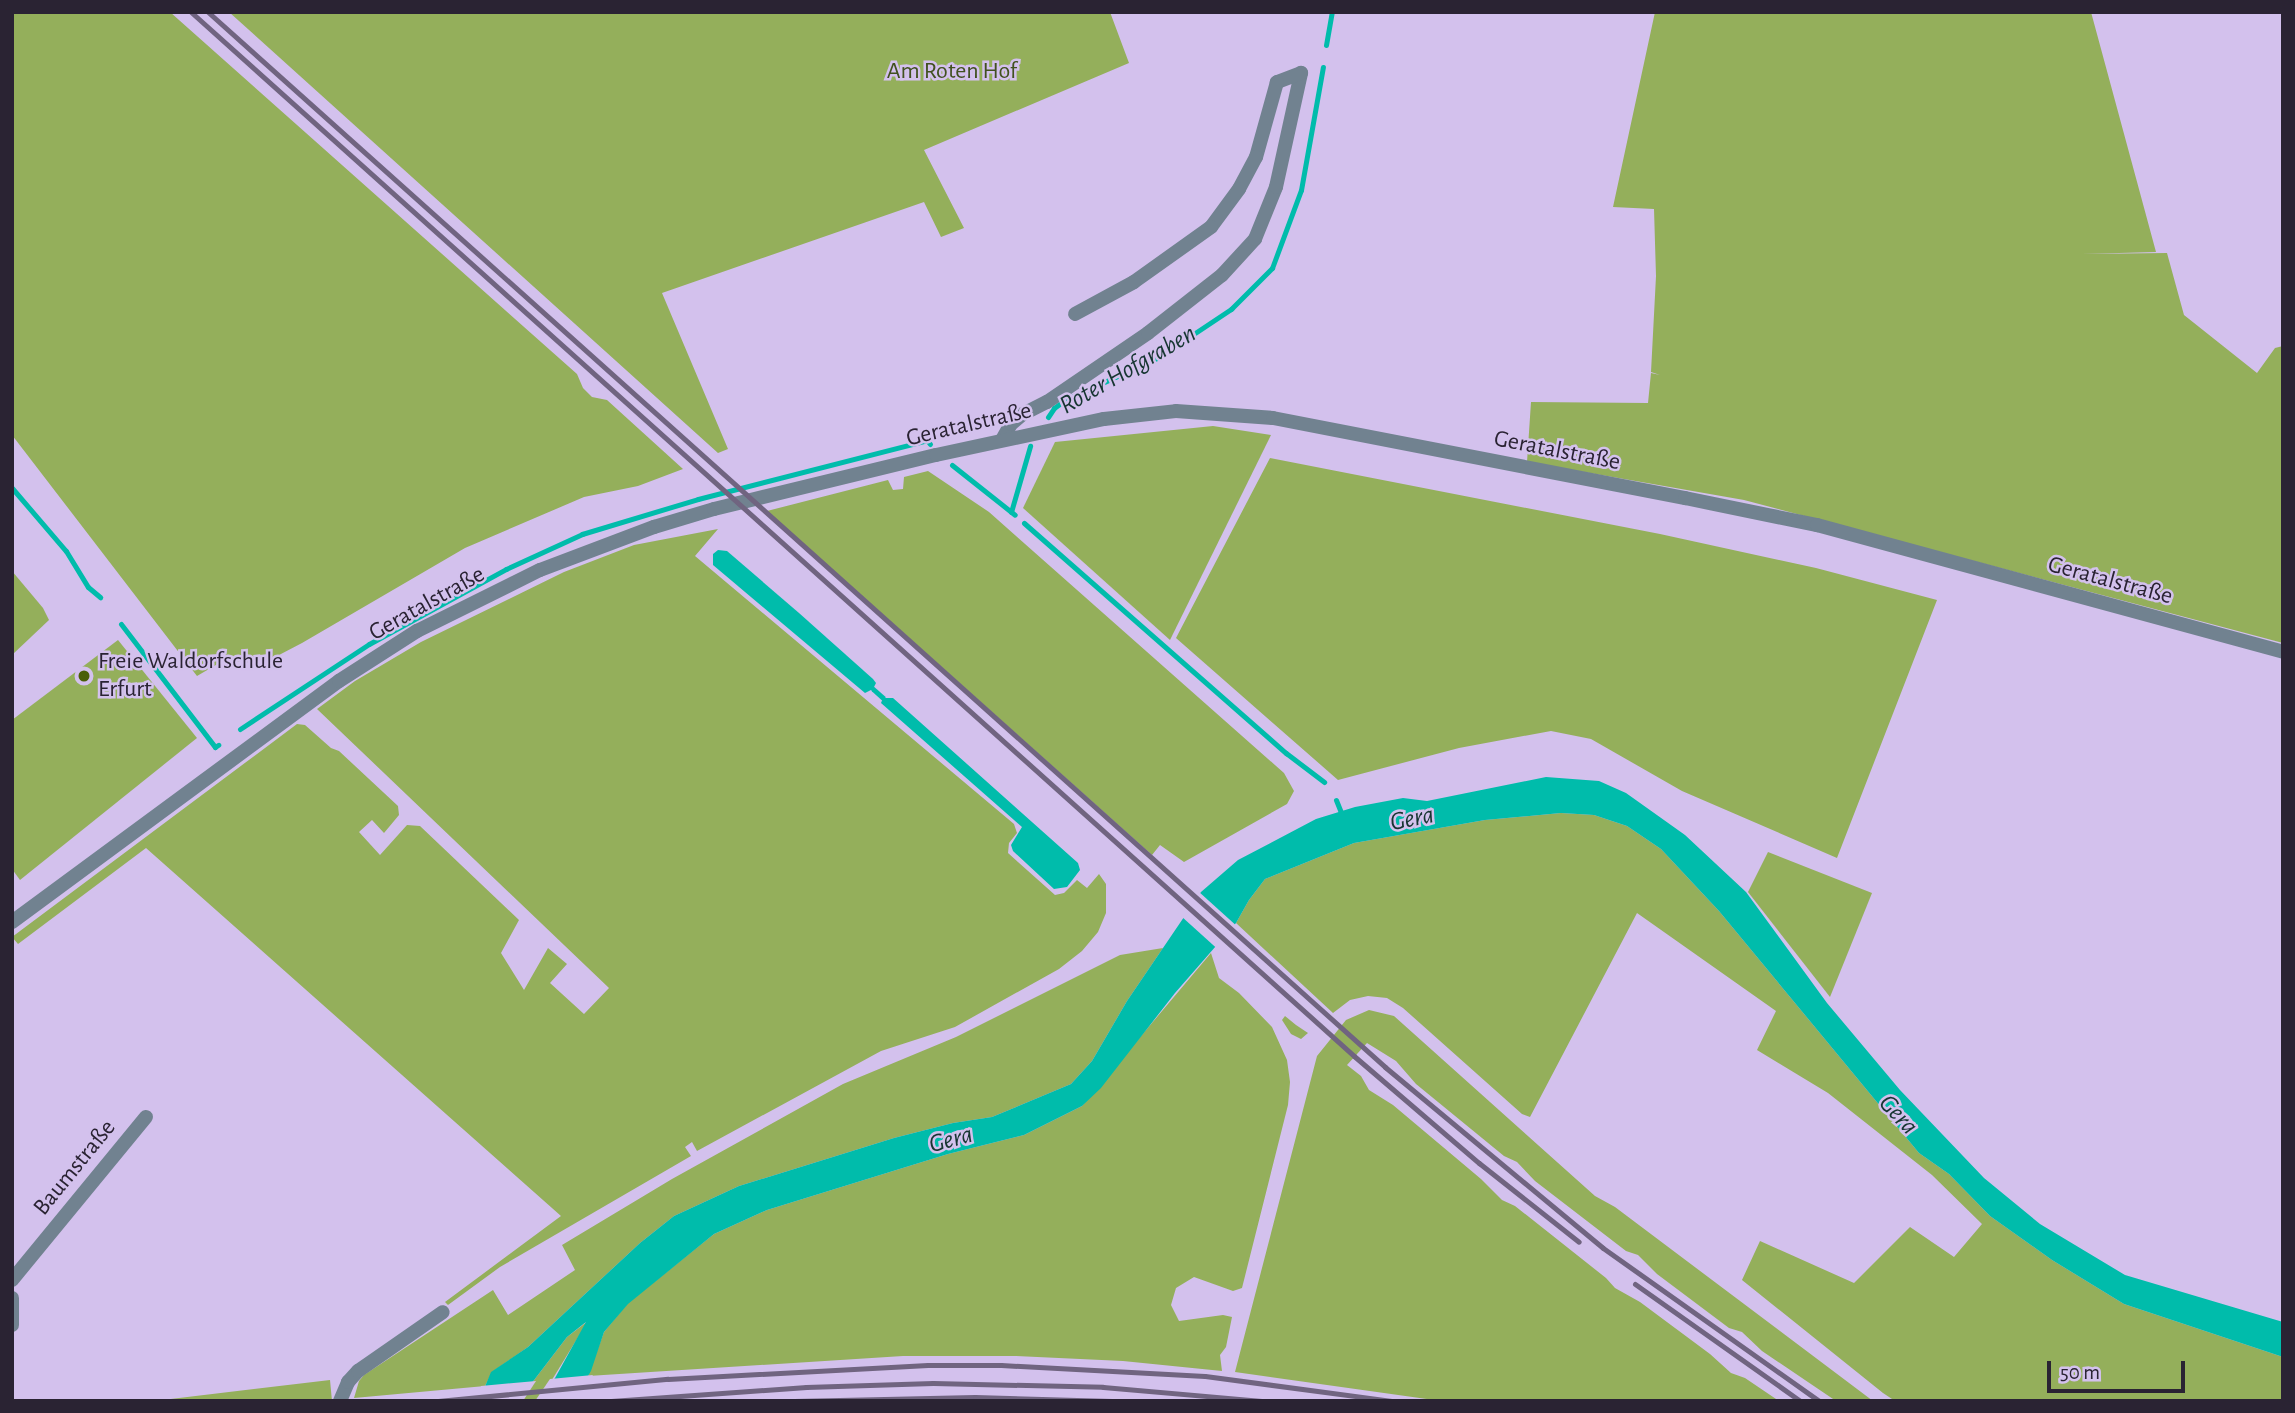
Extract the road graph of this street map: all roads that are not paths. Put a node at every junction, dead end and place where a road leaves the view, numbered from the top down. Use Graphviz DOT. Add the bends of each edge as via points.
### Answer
graph roads {
  1 [pos="1075,314"];
  2 [pos="1002,440"];
  3 [pos="2283,652"];
  4 [pos="12,922"];
  5 [pos="146,1117"];
  6 [pos="12,1280"];
  7 [pos="12,1298"];
  8 [pos="443,1312"];
  9 [pos="12,1325"];
  10 [pos="340,1401"];
  1 -- 2 [label="street" via="1134,282 1211,227 1256,157 1277,82 1301,73 1276,187 1255,239 1223,275 1148,333 1048,402 1023,414"];
  2 -- 3 [label="street, Geratalstraße" via="1104,419 1176,411 1305,424 1818,525"];
  2 -- 4 [label="street, Geratalstraße" via="654,527 540,570 484,597 417,631 339,681"];
  5 -- 6 [label="street, Baumstraße"];
  7 -- 9 [label="street"];
  8 -- 10 [label="street" via="358,1371"];
}
